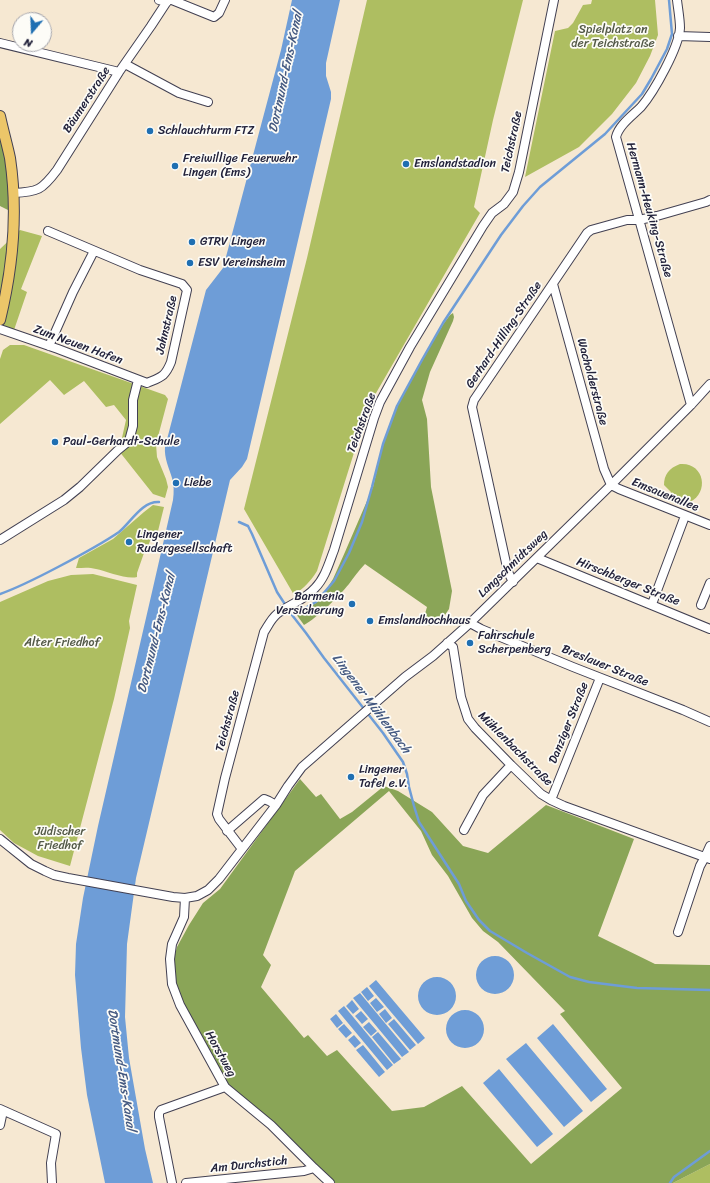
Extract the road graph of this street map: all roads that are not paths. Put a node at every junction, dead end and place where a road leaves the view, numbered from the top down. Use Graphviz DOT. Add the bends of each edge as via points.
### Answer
graph roads {
  1 [pos="166,0"];
  2 [pos="225,0"];
  3 [pos="554,0"];
  4 [pos="677,0"];
  5 [pos="678,36"];
  6 [pos="710,37"];
  7 [pos="0,43"];
  8 [pos="126,64"];
  9 [pos="119,72"];
  10 [pos="208,102"];
  11 [pos="0,116"];
  12 [pos="13,193"];
  13 [pos="710,200"];
  14 [pos="639,220"];
  15 [pos="48,231"];
  16 [pos="94,252"];
  17 [pos="553,284"];
  18 [pos="0,320"];
  19 [pos="0,329"];
  20 [pos="49,346"];
  21 [pos="138,380"];
  22 [pos="147,383"];
  23 [pos="710,384"];
  24 [pos="691,405"];
  25 [pos="611,485"];
  26 [pos="685,516"];
  27 [pos="710,525"];
  28 [pos="0,540"];
  29 [pos="537,558"];
  30 [pos="513,582"];
  31 [pos="710,583"];
  32 [pos="652,604"];
  33 [pos="701,605"];
  34 [pos="470,623"];
  35 [pos="710,629"];
  36 [pos="447,643"];
  37 [pos="600,678"];
  38 [pos="710,722"];
  39 [pos="511,765"];
  40 [pos="551,800"];
  41 [pos="276,805"];
  42 [pos="464,830"];
  43 [pos="227,831"];
  44 [pos="0,839"];
  45 [pos="710,846"];
  46 [pos="242,849"];
  47 [pos="708,858"];
  48 [pos="185,898"];
  49 [pos="678,932"];
  50 [pos="224,1087"];
  51 [pos="2,1110"];
  52 [pos="0,1125"];
  53 [pos="314,1168"];
  54 [pos="52,1183"];
  55 [pos="172,1183"];
  56 [pos="186,1183"];
  57 [pos="330,1183"];
  1 -- 2 [label="street" via="214,17 219,13"];
  1 -- 8 [label="street, Bäumerstraße"];
  3 -- 43 [label="street, Teichstraße" via="513,192 483,226 380,402 326,572 308,595 276,615 264,632 217,814"];
  4 -- 5 [label="street, Hermann-Heuking-Straße" via="680,27"];
  5 -- 6 [label="street"];
  5 -- 14 [label="street, Hermann-Heuking-Straße" via="674,50 649,96 616,137"];
  7 -- 9 [label="street"];
  8 -- 9 [label="street, Bäumerstraße"];
  8 -- 10 [label="street" via="179,93"];
  9 -- 12 [label="street, Bäumerstraße" via="46,184 36,190"];
  11 -- 12 [label="main road" via="10,158"];
  12 -- 18 [label="main road" via="12,252"];
  13 -- 14 [label="street, Gerhard-Hilling-Straße"];
  14 -- 17 [label="street, Gerhard-Hilling-Straße" via="627,220 591,230"];
  14 -- 24 [label="street, Hermann-Heuking-Straße"];
  15 -- 16 [label="street, Jahnstraße"];
  16 -- 20 [label="street"];
  16 -- 22 [label="street, Jahnstraße" via="182,284 187,290 168,369 160,378"];
  17 -- 25 [label="street, Wacholderstraße" via="604,469"];
  17 -- 30 [label="street, Gerhard-Hilling-Straße" via="474,400 472,407 508,572"];
  19 -- 20 [label="street, Zum Neuen Hafen"];
  20 -- 21 [label="street, Zum Neuen Hafen"];
  21 -- 22 [label="street, Zum Neuen Hafen"];
  21 -- 28 [label="street" via="133,400 133,426 129,441 64,500"];
  23 -- 24 [label="street, Langschmidtsweg"];
  24 -- 25 [label="street, Langschmidtsweg"];
  25 -- 26 [label="street, Emsauenallee"];
  25 -- 29 [label="street, Langschmidtsweg"];
  26 -- 27 [label="street, Emsauenallee"];
  26 -- 32 [label="street"];
  29 -- 30 [label="street, Langschmidtsweg"];
  29 -- 32 [label="street, Hirschberger Straße"];
  30 -- 34 [label="street, Langschmidtsweg"];
  31 -- 33 [label="street"];
  32 -- 35 [label="street, Hirschberger Straße"];
  34 -- 36 [label="street, Langschmidtsweg"];
  34 -- 37 [label="street, Breslauer Straße"];
  36 -- 39 [label="street, Mühlenbachstraße" via="453,647 461,698 468,719"];
  36 -- 41 [label="street, Langschmidtsweg" via="302,767"];
  37 -- 38 [label="street, Breslauer Straße"];
  37 -- 40 [label="street, Danziger Straße"];
  39 -- 40 [label="street, Mühlenbachstraße" via="541,794"];
  39 -- 42 [label="street" via="483,795"];
  40 -- 47 [label="street, Mühlenbachstraße"];
  41 -- 43 [label="street" via="264,800"];
  41 -- 46 [label="street, Langschmidtsweg"];
  43 -- 46 [label="street, Teichstraße"];
  44 -- 48 [label="street, Langschmidtsweg" via="36,867 54,875"];
  45 -- 47 [label="street"];
  46 -- 48 [label="street, Langschmidtsweg" via="208,890 197,896"];
  47 -- 49 [label="street" via="700,866"];
  48 -- 50 [label="street, Horstweg" via="184,917 172,944 172,984 180,1005"];
  50 -- 53 [label="street, Horstweg" via="270,1125"];
  50 -- 55 [label="street" via="161,1110 159,1113"];
  51 -- 52 [label="street"];
  51 -- 54 [label="street" via="56,1134 51,1163"];
  53 -- 56 [label="street, Am Durchstich"];
  53 -- 57 [label="street, Horstweg"];
}
